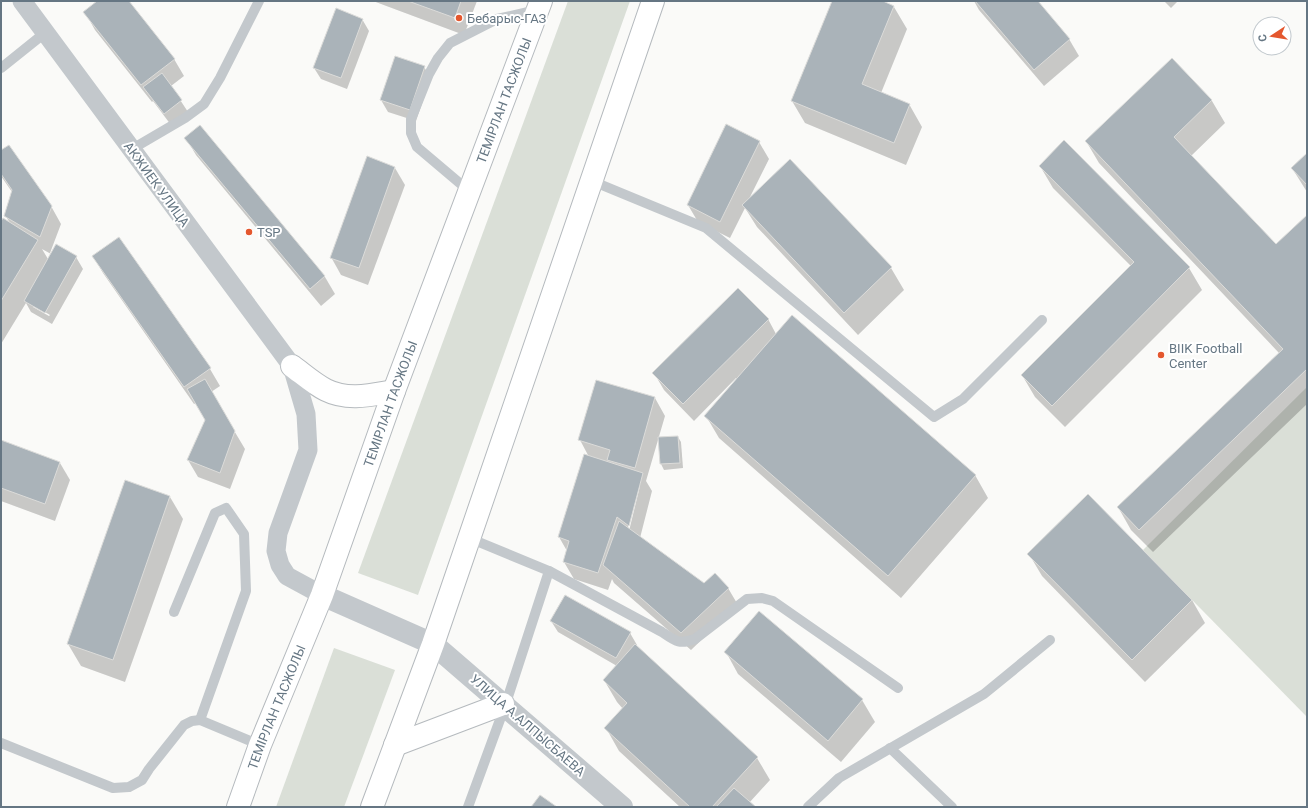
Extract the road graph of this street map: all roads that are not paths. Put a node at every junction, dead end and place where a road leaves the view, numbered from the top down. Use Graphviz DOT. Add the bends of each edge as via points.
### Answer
graph roads {
  1 [pos="22,1"];
  2 [pos="259,1"];
  3 [pos="653,1"];
  4 [pos="539,6"];
  5 [pos="46,32"];
  6 [pos="1,68"];
  7 [pos="132,149"];
  8 [pos="592,181"];
  9 [pos="469,191"];
  10 [pos="1042,320"];
  11 [pos="292,366"];
  12 [pos="394,391"];
  13 [pos="469,538"];
  14 [pos="549,571"];
  15 [pos="322,595"];
  16 [pos="174,612"];
  17 [pos="1050,640"];
  18 [pos="433,644"];
  19 [pos="898,688"];
  20 [pos="504,705"];
  21 [pos="200,720"];
  22 [pos="1,742"];
  23 [pos="260,745"];
  24 [pos="395,745"];
  25 [pos="890,748"];
  26 [pos="238,807"];
  27 [pos="372,807"];
  28 [pos="468,807"];
  29 [pos="622,807"];
  30 [pos="808,807"];
  31 [pos="952,807"];
  1 -- 5 [label="street, АКЖИЕК УЛИЦА"];
  2 -- 7 [label="lane" via="204,104"];
  3 -- 8 [label="main road"];
  4 -- 9 [label="main road, ТЕМІРЛАН ТАСЖОЛЫ"];
  4 -- 9 [label="lane" via="498,19 450,43 429,74 411,119 411,133 417,147"];
  5 -- 6 [label="lane"];
  5 -- 7 [label="street, АКЖИЕК УЛИЦА"];
  7 -- 11 [label="street, АКЖИЕК УЛИЦА"];
  8 -- 10 [label="lane" via="706,228 934,417 963,399"];
  8 -- 13 [label="main road"];
  9 -- 12 [label="main road, ТЕМІРЛАН ТАСЖОЛЫ"];
  11 -- 12 [label="main road" via="325,390 342,396 357,397"];
  11 -- 15 [label="street" via="306,414 308,450 278,533 276,551 287,576"];
  12 -- 15 [label="main road, ТЕМІРЛАН ТАСЖОЛЫ"];
  13 -- 14 [label="lane"];
  13 -- 18 [label="main road"];
  14 -- 19 [label="lane" via="677,642 695,639 748,599 762,598 773,602"];
  14 -- 20 [label="lane"];
  15 -- 18 [label="street, УЛИЦА А.АЛПЫСБАЕВА"];
  15 -- 23 [label="main road, ТЕМІРЛАН ТАСЖОЛЫ"];
  16 -- 21 [label="lane" via="215,513 226,508 244,534 246,591"];
  17 -- 25 [label="lane" via="984,694"];
  18 -- 20 [label="street, УЛИЦА А.АЛПЫСБАЕВА"];
  18 -- 24 [label="main road"];
  20 -- 24 [label="main road"];
  20 -- 28 [label="lane"];
  20 -- 29 [label="street, УЛИЦА А.АЛПЫСБАЕВА"];
  21 -- 22 [label="lane" via="184,726 142,780 128,787 113,788"];
  21 -- 23 [label="lane"];
  23 -- 26 [label="main road, ТЕМІРЛАН ТАСЖОЛЫ"];
  24 -- 27 [label="main road"];
  25 -- 30 [label="lane" via="839,778"];
  25 -- 31 [label="lane"];
}
